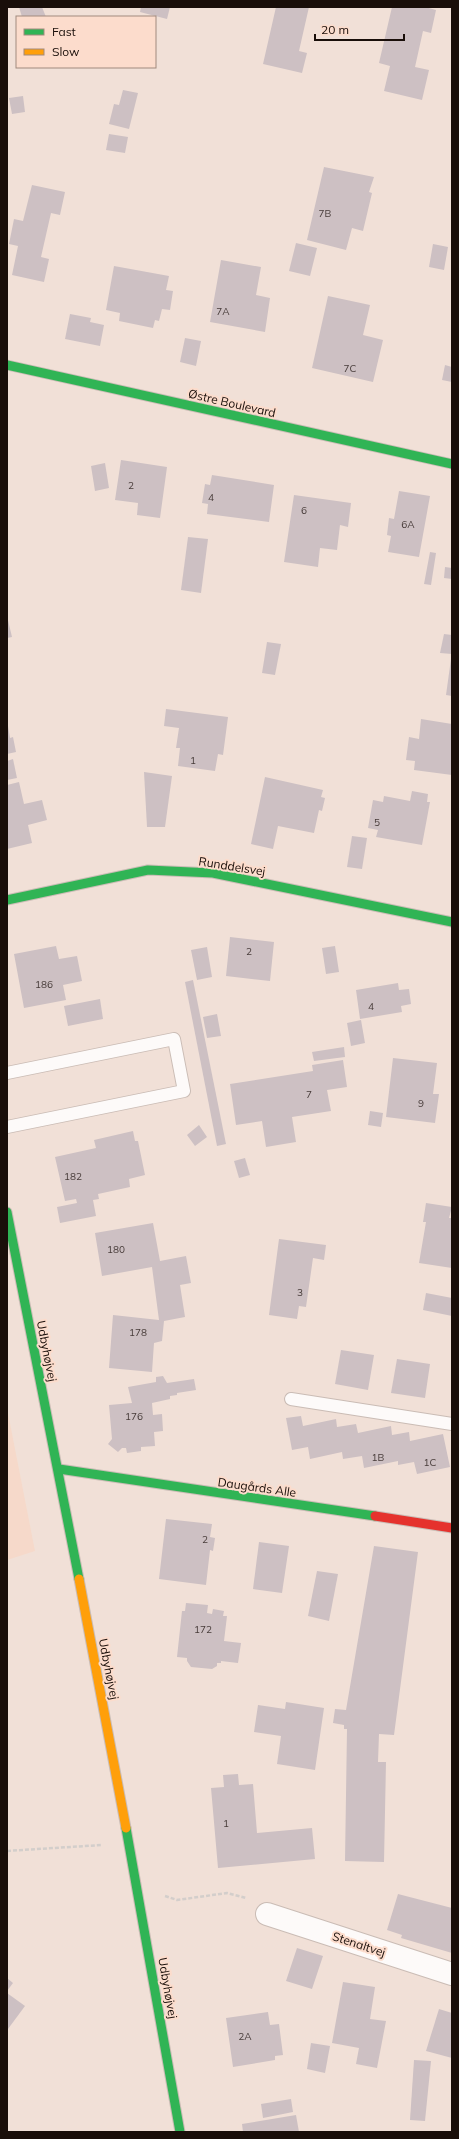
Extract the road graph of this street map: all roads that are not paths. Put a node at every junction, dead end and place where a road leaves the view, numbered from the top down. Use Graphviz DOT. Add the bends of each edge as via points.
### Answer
graph roads {
  1 [pos="7,365"];
  2 [pos="452,464"];
  3 [pos="7,900"];
  4 [pos="452,922"];
  5 [pos="7,1073"];
  6 [pos="7,1127"];
  7 [pos="7,1212"];
  8 [pos="291,1399"];
  9 [pos="452,1424"];
  10 [pos="59,1469"];
  11 [pos="452,1528"];
  12 [pos="267,1914"];
  13 [pos="452,1974"];
  14 [pos="180,2132"];
  1 -- 2 [label="street, Østre Boulevard"];
  3 -- 4 [label="street, Runddelsvej" via="148,870 213,872"];
  5 -- 6 [label="lane" via="174,1039 184,1092"];
  7 -- 10 [label="street, Udbyhøjvej"];
  8 -- 9 [label="lane"];
  10 -- 11 [label="street, Daugårds Alle"];
  10 -- 14 [label="street, Udbyhøjvej" via="130,1843"];
  12 -- 13 [label="street, Stenaltvej"];
}
